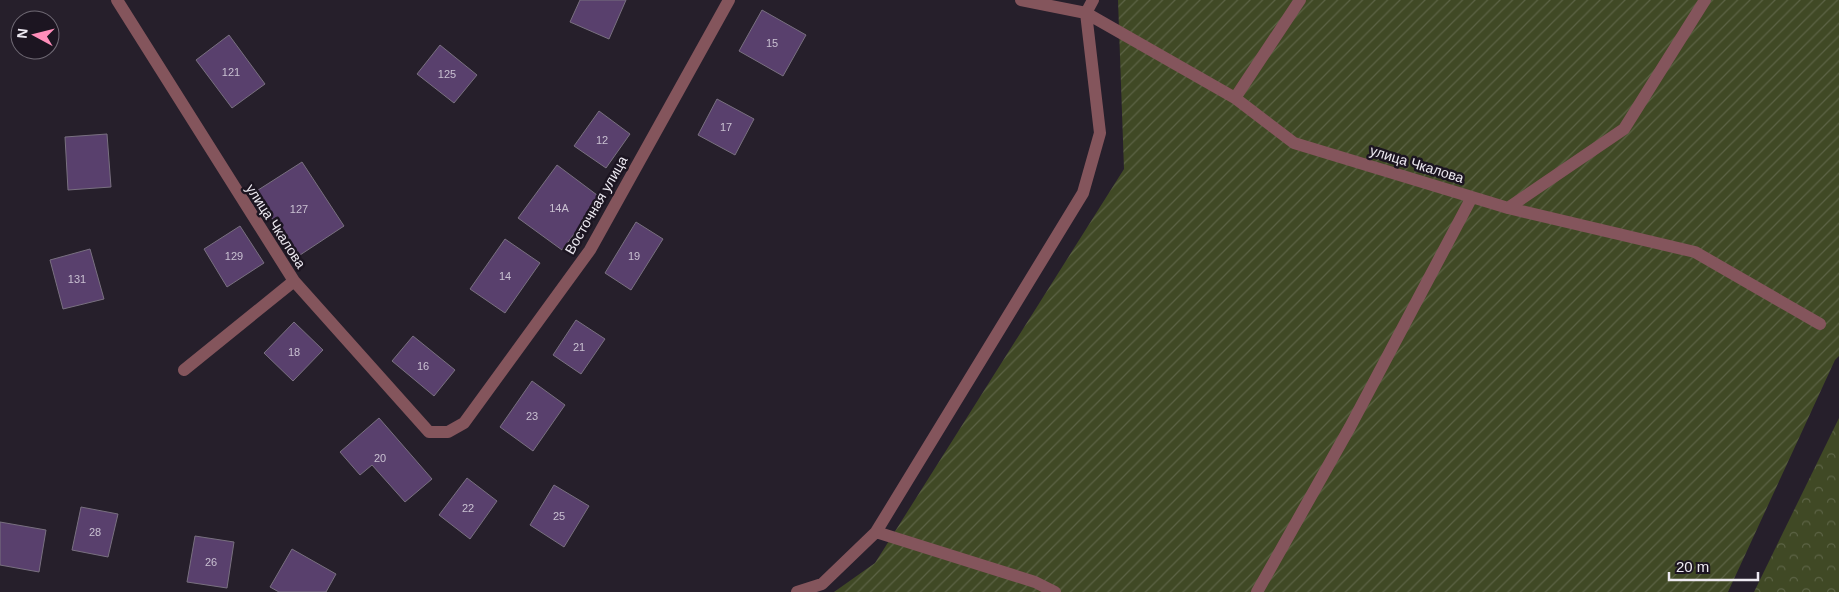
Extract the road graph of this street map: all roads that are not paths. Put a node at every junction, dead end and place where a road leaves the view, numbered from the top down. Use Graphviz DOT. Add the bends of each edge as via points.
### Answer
graph roads {
  1 [pos="117,0"];
  2 [pos="729,0"];
  3 [pos="1021,0"];
  4 [pos="1093,0"];
  5 [pos="1300,0"];
  6 [pos="1705,0"];
  7 [pos="1086,13"];
  8 [pos="1235,98"];
  9 [pos="1472,197"];
  10 [pos="1508,208"];
  11 [pos="294,281"];
  12 [pos="1820,324"];
  13 [pos="184,370"];
  14 [pos="448,432"];
  15 [pos="876,532"];
  16 [pos="797,592"];
  17 [pos="1055,592"];
  18 [pos="1257,592"];
  1 -- 11 [label="street, улица Чкалова"];
  2 -- 14 [label="street, Восточная улица" via="590,250 464,423"];
  3 -- 7 [label="street, улица Чкалова"];
  4 -- 7 [label="street"];
  5 -- 8 [label="street"];
  6 -- 10 [label="street" via="1624,129"];
  7 -- 8 [label="street, улица Чкалова"];
  7 -- 15 [label="street" via="1100,133 1083,193"];
  8 -- 9 [label="street, улица Чкалова" via="1294,143"];
  9 -- 10 [label="street, улица Чкалова"];
  9 -- 18 [label="street" via="1350,427"];
  10 -- 12 [label="street, улица Чкалова" via="1695,252"];
  11 -- 13 [label="street"];
  11 -- 14 [label="street, улица Чкалова" via="429,432"];
  15 -- 16 [label="street" via="822,584"];
  15 -- 17 [label="street" via="1035,582"];
}
